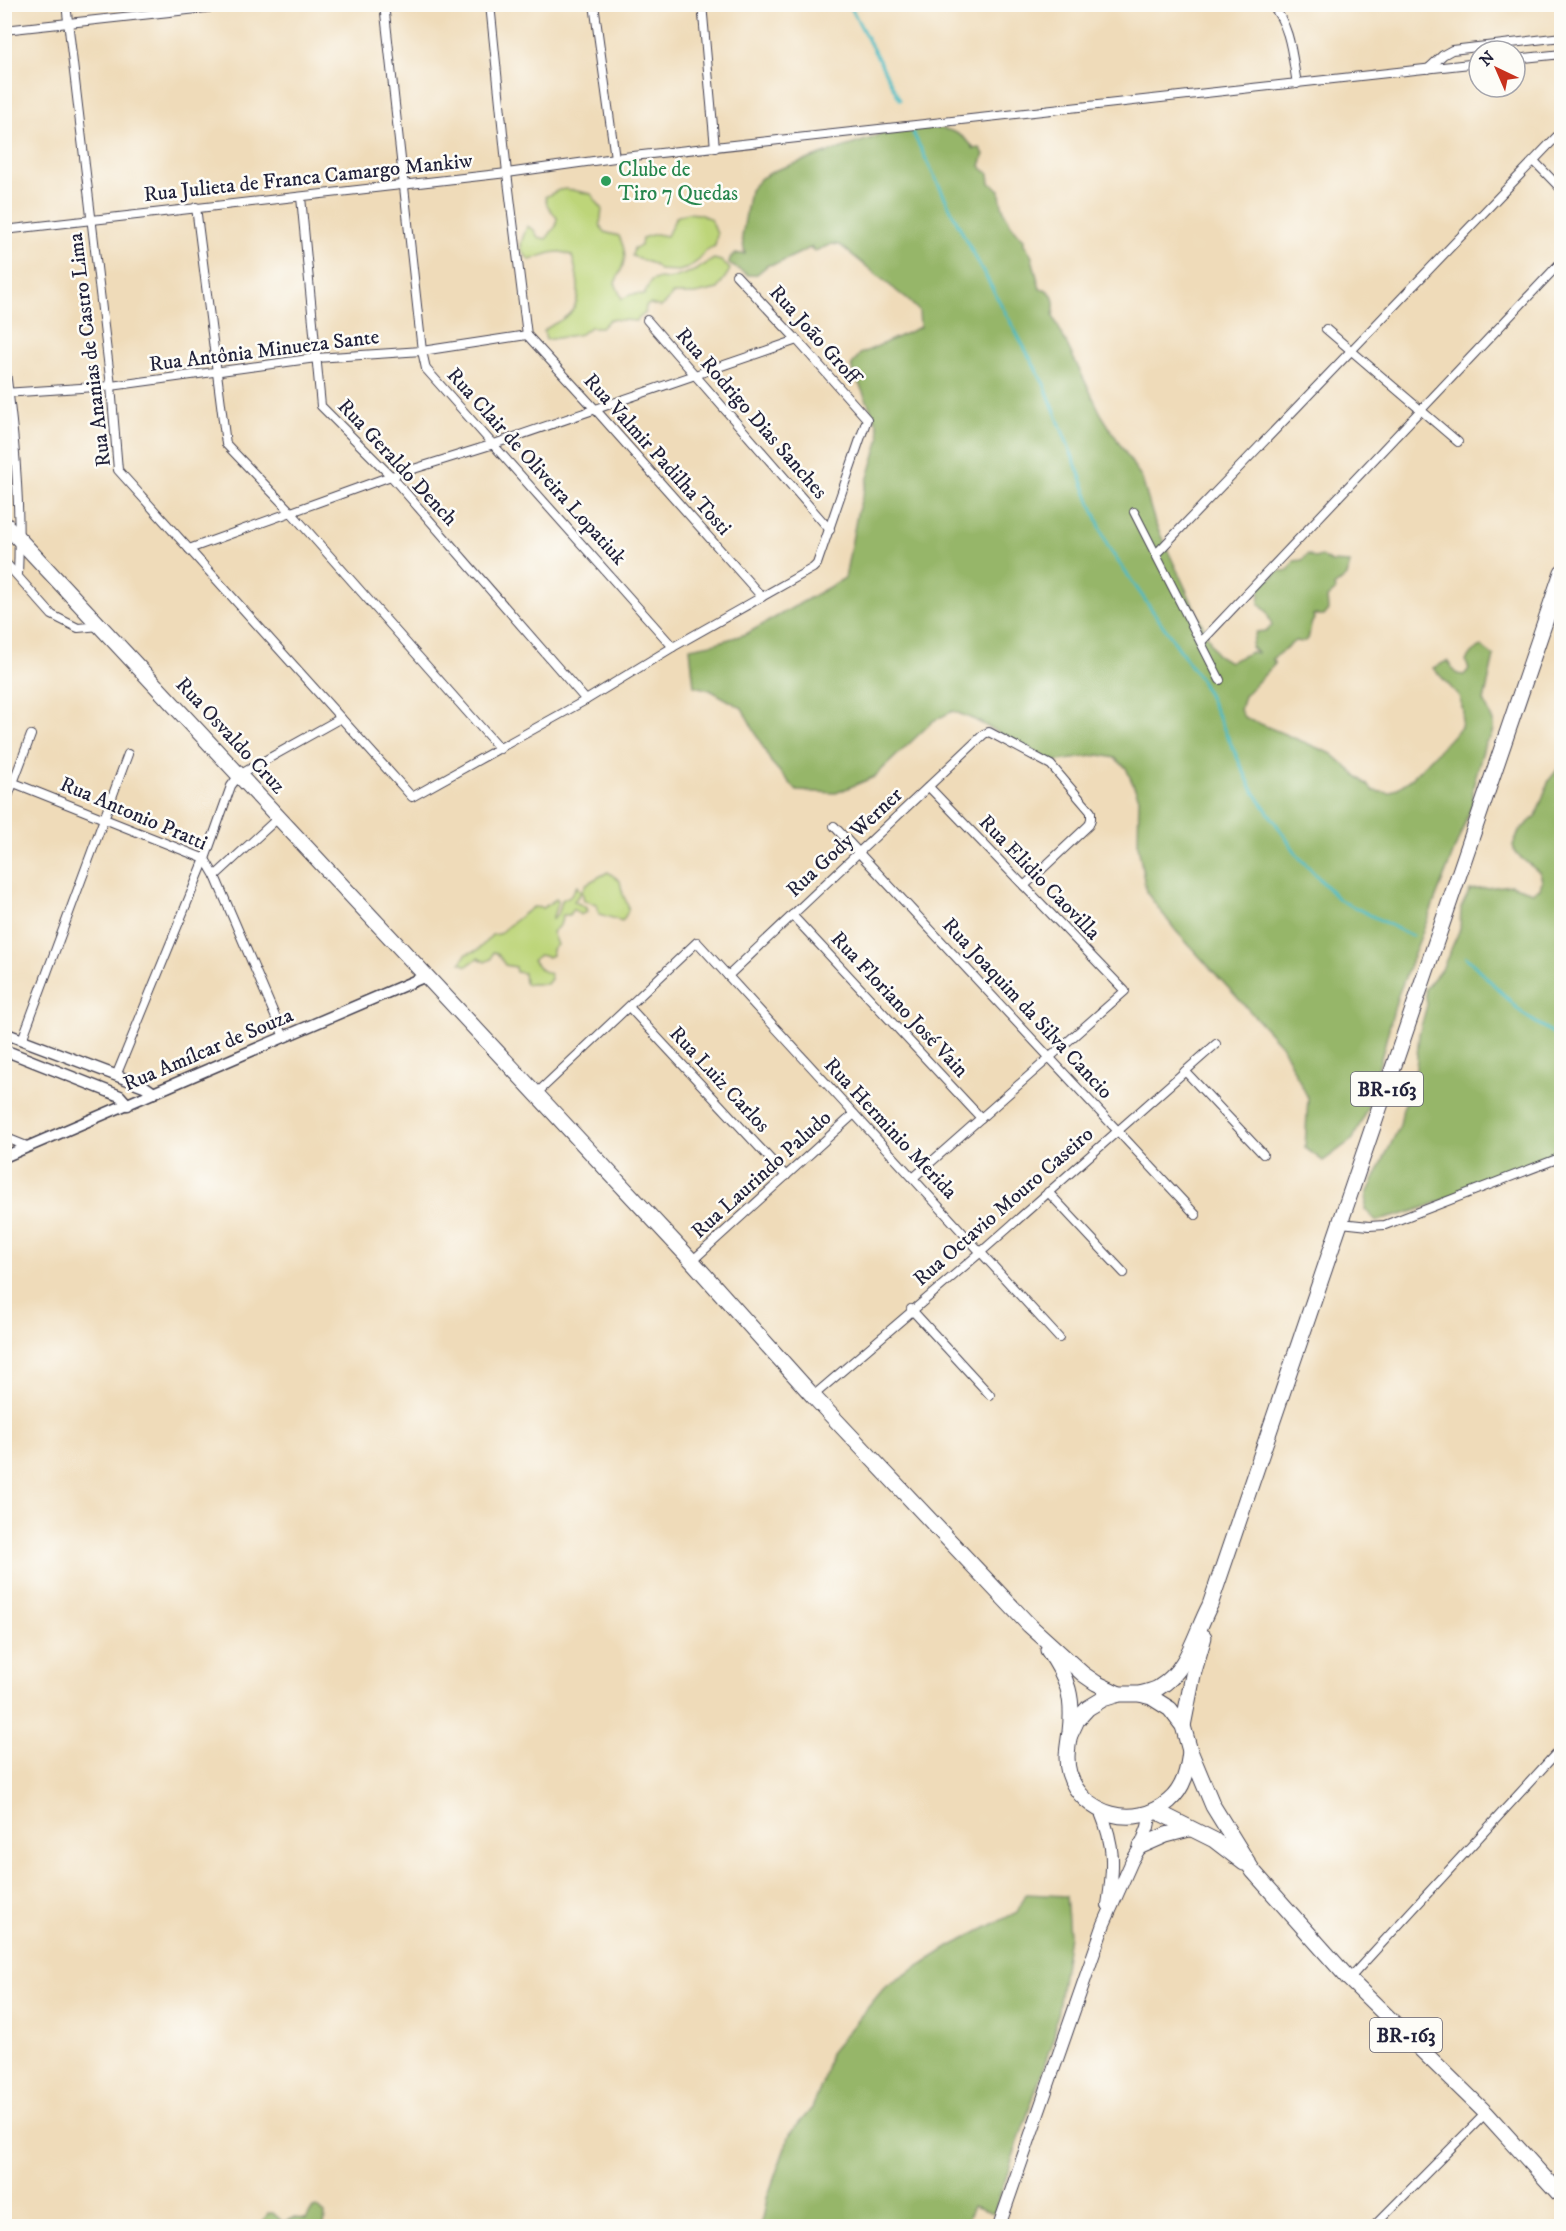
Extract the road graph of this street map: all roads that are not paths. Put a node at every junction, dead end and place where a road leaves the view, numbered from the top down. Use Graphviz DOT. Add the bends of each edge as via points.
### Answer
graph roads {
  1 [pos="66,4"];
  2 [pos="243,4"];
  3 [pos="384,4"];
  4 [pos="490,4"];
  5 [pos="594,4"];
  6 [pos="702,4"];
  7 [pos="1271,4"];
  8 [pos="173,8"];
  9 [pos="68,23"];
  10 [pos="4,30"];
  11 [pos="1562,37"];
  12 [pos="1562,54"];
  13 [pos="1527,58"];
  14 [pos="1467,64"];
  15 [pos="1428,69"];
  16 [pos="1297,84"];
  17 [pos="1562,131"];
  18 [pos="715,148"];
  19 [pos="615,158"];
  20 [pos="1534,161"];
  21 [pos="507,173"];
  22 [pos="405,184"];
  23 [pos="1562,190"];
  24 [pos="301,197"];
  25 [pos="196,207"];
  26 [pos="92,219"];
  27 [pos="4,230"];
  28 [pos="1562,261"];
  29 [pos="736,275"];
  30 [pos="647,320"];
  31 [pos="1326,329"];
  32 [pos="526,335"];
  33 [pos="797,340"];
  34 [pos="422,351"];
  35 [pos="1351,351"];
  36 [pos="4,358"];
  37 [pos="316,358"];
  38 [pos="217,372"];
  39 [pos="693,375"];
  40 [pos="111,386"];
  41 [pos="7,392"];
  42 [pos="595,409"];
  43 [pos="1420,410"];
  44 [pos="1458,442"];
  45 [pos="494,444"];
  46 [pos="391,476"];
  47 [pos="290,511"];
  48 [pos="1134,512"];
  49 [pos="4,523"];
  50 [pos="830,530"];
  51 [pos="19,539"];
  52 [pos="189,549"];
  53 [pos="1156,555"];
  54 [pos="4,561"];
  55 [pos="1562,572"];
  56 [pos="18,576"];
  57 [pos="762,597"];
  58 [pos="101,626"];
  59 [pos="1201,642"];
  60 [pos="673,647"];
  61 [pos="1221,680"];
  62 [pos="586,700"];
  63 [pos="341,718"];
  64 [pos="32,735"];
  65 [pos="500,749"];
  66 [pos="128,754"];
  67 [pos="239,775"];
  68 [pos="4,779"];
  69 [pos="14,782"];
  70 [pos="929,787"];
  71 [pos="4,807"];
  72 [pos="279,817"];
  73 [pos="106,818"];
  74 [pos="834,826"];
  75 [pos="859,853"];
  76 [pos="205,859"];
  77 [pos="215,876"];
  78 [pos="1024,886"];
  79 [pos="792,915"];
  80 [pos="426,976"];
  81 [pos="728,976"];
  82 [pos="629,1007"];
  83 [pos="4,1033"];
  84 [pos="284,1037"];
  85 [pos="22,1040"];
  86 [pos="1216,1044"];
  87 [pos="4,1050"];
  88 [pos="1050,1058"];
  89 [pos="1185,1071"];
  90 [pos="116,1076"];
  91 [pos="154,1093"];
  92 [pos="536,1094"];
  93 [pos="128,1105"];
  94 [pos="854,1114"];
  95 [pos="981,1118"];
  96 [pos="1117,1131"];
  97 [pos="4,1137"];
  98 [pos="29,1147"];
  99 [pos="1263,1154"];
  100 [pos="4,1157"];
  101 [pos="1562,1157"];
  102 [pos="786,1176"];
  103 [pos="913,1178"];
  104 [pos="1048,1192"];
  105 [pos="1196,1215"];
  106 [pos="1341,1223"];
  107 [pos="981,1252"];
  108 [pos="692,1261"];
  109 [pos="1124,1273"];
  110 [pos="911,1310"];
  111 [pos="1059,1338"];
  112 [pos="990,1395"];
  113 [pos="813,1396"];
  114 [pos="1210,1605"];
  115 [pos="1029,1625"];
  116 [pos="1119,1694"];
  117 [pos="1140,1694"];
  118 [pos="1183,1726"];
  119 [pos="1070,1735"];
  120 [pos="1562,1747"];
  121 [pos="1190,1752"];
  122 [pos="1100,1810"];
  123 [pos="1153,1811"];
  124 [pos="1189,1829"];
  125 [pos="1141,1846"];
  126 [pos="1253,1870"];
  127 [pos="1104,1924"];
  128 [pos="1349,1979"];
  129 [pos="1486,2113"];
  130 [pos="1562,2197"];
  131 [pos="999,2226"];
  132 [pos="1374,2226"];
  1 -- 9 [label="street, Rua Ananias de Castro Lima"];
  2 -- 8 [label="street"];
  3 -- 22 [label="street, Rua Clair de Oliveira Lopatiuk"];
  4 -- 21 [label="street"];
  5 -- 19 [label="street"];
  6 -- 18 [label="street"];
  7 -- 16 [label="street" via="1286,27"];
  8 -- 9 [label="street"];
  9 -- 10 [label="street"];
  9 -- 26 [label="street, Rua Ananias de Castro Lima"];
  11 -- 15 [label="street" via="1452,50"];
  12 -- 13 [label="street"];
  14 -- 15 [label="street, Rua Julieta de Franca Camargo Mankiw"];
  15 -- 16 [label="street, Rua Julieta de Franca Camargo Mankiw"];
  16 -- 18 [label="street, Rua Julieta de Franca Camargo Mankiw"];
  17 -- 20 [label="street"];
  18 -- 19 [label="street, Rua Julieta de Franca Camargo Mankiw"];
  19 -- 21 [label="street, Rua Julieta de Franca Camargo Mankiw"];
  20 -- 23 [label="street"];
  20 -- 35 [label="street"];
  21 -- 22 [label="street, Rua Julieta de Franca Camargo Mankiw"];
  21 -- 32 [label="street"];
  22 -- 24 [label="street, Rua Julieta de Franca Camargo Mankiw"];
  22 -- 34 [label="street, Rua Clair de Oliveira Lopatiuk"];
  24 -- 25 [label="street, Rua Julieta de Franca Camargo Mankiw"];
  24 -- 37 [label="street, Rua Geraldo Dench"];
  25 -- 26 [label="street, Rua Julieta de Franca Camargo Mankiw"];
  25 -- 38 [label="street"];
  26 -- 27 [label="street, Rua Julieta de Franca Camargo Mankiw"];
  26 -- 40 [label="street, Rua Ananias de Castro Lima"];
  28 -- 43 [label="street"];
  29 -- 33 [label="street, Rua João Groff"];
  30 -- 39 [label="street, Rua Rodrigo Dias Sanches"];
  31 -- 35 [label="street"];
  32 -- 34 [label="street, Rua Antônia Minueza Sante"];
  32 -- 42 [label="street, Rua Valmir Padilha Tosti"];
  33 -- 39 [label="street"];
  33 -- 50 [label="street, Rua João Groff" via="867,418"];
  34 -- 37 [label="street, Rua Antônia Minueza Sante"];
  34 -- 45 [label="street, Rua Clair de Oliveira Lopatiuk" via="426,369"];
  35 -- 43 [label="street"];
  35 -- 53 [label="street"];
  36 -- 41 [label="street"];
  37 -- 38 [label="street, Rua Antônia Minueza Sante"];
  37 -- 46 [label="street, Rua Geraldo Dench" via="321,406"];
  38 -- 40 [label="street, Rua Antônia Minueza Sante"];
  38 -- 47 [label="street" via="225,444"];
  39 -- 42 [label="street"];
  39 -- 50 [label="street, Rua Rodrigo Dias Sanches"];
  40 -- 41 [label="street, Rua Antônia Minueza Sante"];
  40 -- 52 [label="street, Rua Ananias de Castro Lima" via="118,470"];
  41 -- 51 [label="street"];
  42 -- 45 [label="street"];
  42 -- 57 [label="street, Rua Valmir Padilha Tosti"];
  43 -- 44 [label="street"];
  43 -- 59 [label="street"];
  45 -- 46 [label="street"];
  45 -- 60 [label="street, Rua Clair de Oliveira Lopatiuk"];
  46 -- 47 [label="street"];
  46 -- 62 [label="street, Rua Geraldo Dench"];
  47 -- 52 [label="street"];
  47 -- 65 [label="street"];
  48 -- 53 [label="street"];
  49 -- 51 [label="highway, Rua Osvaldo Cruz"];
  50 -- 57 [label="street" via="813,568"];
  51 -- 56 [label="street"];
  51 -- 58 [label="highway, Rua Osvaldo Cruz"];
  52 -- 63 [label="street, Rua Ananias de Castro Lima"];
  53 -- 59 [label="street"];
  54 -- 56 [label="street"];
  55 -- 106 [label="highway, BR-163"];
  56 -- 58 [label="street" via="52,615 78,628"];
  57 -- 60 [label="street"];
  58 -- 67 [label="highway, Rua Osvaldo Cruz"];
  59 -- 61 [label="street"];
  60 -- 62 [label="street"];
  62 -- 65 [label="street"];
  63 -- 65 [label="street, Rua Ananias de Castro Lima" via="412,797"];
  63 -- 67 [label="street"];
  64 -- 69 [label="street"];
  66 -- 73 [label="street"];
  67 -- 72 [label="highway, Rua Osvaldo Cruz"];
  67 -- 76 [label="street" via="231,786"];
  68 -- 69 [label="street, Rua Antonio Pratti"];
  69 -- 71 [label="street"];
  69 -- 73 [label="street, Rua Antonio Pratti"];
  70 -- 75 [label="street, Rua Gody Werner"];
  70 -- 78 [label="street, Rua Elidio Caovilla"];
  70 -- 78 [label="street, Rua Gody Werner" via="989,732 1051,765 1091,812 1091,819"];
  72 -- 77 [label="street"];
  72 -- 80 [label="highway, Rua Osvaldo Cruz"];
  73 -- 76 [label="street, Rua Antonio Pratti"];
  73 -- 85 [label="street"];
  74 -- 75 [label="street, Rua Joaquim da Silva Cancio"];
  75 -- 79 [label="street, Rua Gody Werner"];
  75 -- 88 [label="street, Rua Joaquim da Silva Cancio"];
  76 -- 77 [label="street, Rua Antonio Pratti"];
  76 -- 90 [label="street"];
  77 -- 84 [label="street, Rua Antonio Pratti"];
  78 -- 88 [label="street, Rua Elidio Caovilla" via="1125,991"];
  79 -- 81 [label="street, Rua Gody Werner"];
  79 -- 95 [label="street, Rua Floriano José Vain"];
  80 -- 84 [label="street, Rua Amílcar de Souza"];
  80 -- 92 [label="highway, Rua Osvaldo Cruz"];
  81 -- 82 [label="street, Rua Herminio Merida" via="697,942"];
  81 -- 94 [label="street, Rua Herminio Merida"];
  82 -- 92 [label="street"];
  82 -- 102 [label="street, Rua Luiz Carlos"];
  83 -- 85 [label="street"];
  84 -- 91 [label="street, Rua Amílcar de Souza"];
  85 -- 90 [label="street"];
  86 -- 89 [label="street, Rua Octavio Mouro Caseiro"];
  87 -- 93 [label="street" via="120,1096"];
  88 -- 95 [label="street"];
  88 -- 96 [label="street, Rua Joaquim da Silva Cancio"];
  89 -- 96 [label="street, Rua Octavio Mouro Caseiro"];
  89 -- 99 [label="street"];
  90 -- 91 [label="street"];
  91 -- 93 [label="street, Rua Amílcar de Souza"];
  92 -- 108 [label="highway, Rua Osvaldo Cruz"];
  93 -- 98 [label="street, Rua Amílcar de Souza"];
  94 -- 102 [label="street, Rua Laurindo Paludo"];
  94 -- 103 [label="street, Rua Herminio Merida"];
  95 -- 103 [label="street"];
  96 -- 104 [label="street, Rua Octavio Mouro Caseiro"];
  96 -- 105 [label="street, Rua Joaquim da Silva Cancio"];
  97 -- 98 [label="street"];
  98 -- 100 [label="street, Rua Amílcar de Souza"];
  101 -- 106 [label="street" via="1385,1225"];
  102 -- 108 [label="street, Rua Laurindo Paludo"];
  103 -- 107 [label="street, Rua Herminio Merida"];
  104 -- 107 [label="street, Rua Octavio Mouro Caseiro"];
  104 -- 109 [label="street"];
  106 -- 114 [label="highway, BR-163"];
  107 -- 110 [label="street, Rua Octavio Mouro Caseiro"];
  107 -- 111 [label="street, Rua Herminio Merida"];
  108 -- 113 [label="highway, Rua Osvaldo Cruz"];
  110 -- 112 [label="street"];
  110 -- 113 [label="street, Rua Octavio Mouro Caseiro"];
  113 -- 115 [label="highway, Rua Osvaldo Cruz"];
  114 -- 117 [label="highway, BR-163" via="1186,1659 1176,1672 1158,1688"];
  114 -- 118 [label="highway, BR-163"];
  115 -- 116 [label="highway" via="1083,1674"];
  115 -- 119 [label="highway" via="1066,1681 1072,1710"];
  116 -- 117 [label="highway, BR-163"];
  116 -- 119 [label="highway, BR-163" via="1088,1708"];
  117 -- 118 [label="highway, BR-163" via="1161,1702"];
  118 -- 121 [label="highway, BR-163"];
  119 -- 122 [label="highway, BR-163" via="1066,1760 1071,1779 1080,1795"];
  120 -- 128 [label="street"];
  121 -- 123 [label="highway, BR-163" via="1182,1786 1171,1800"];
  121 -- 126 [label="highway, BR-163" via="1213,1806"];
  122 -- 123 [label="highway, BR-163" via="1128,1817"];
  122 -- 127 [label="main road" via="1113,1860"];
  123 -- 124 [label="highway, BR-163"];
  123 -- 125 [label="main road"];
  124 -- 125 [label="highway"];
  124 -- 126 [label="highway, BR-163" via="1214,1840"];
  125 -- 127 [label="main road"];
  126 -- 128 [label="highway, BR-163"];
  127 -- 131 [label="main road"];
  128 -- 129 [label="highway, BR-163"];
  129 -- 130 [label="highway, BR-163"];
  129 -- 132 [label="street"];
}
